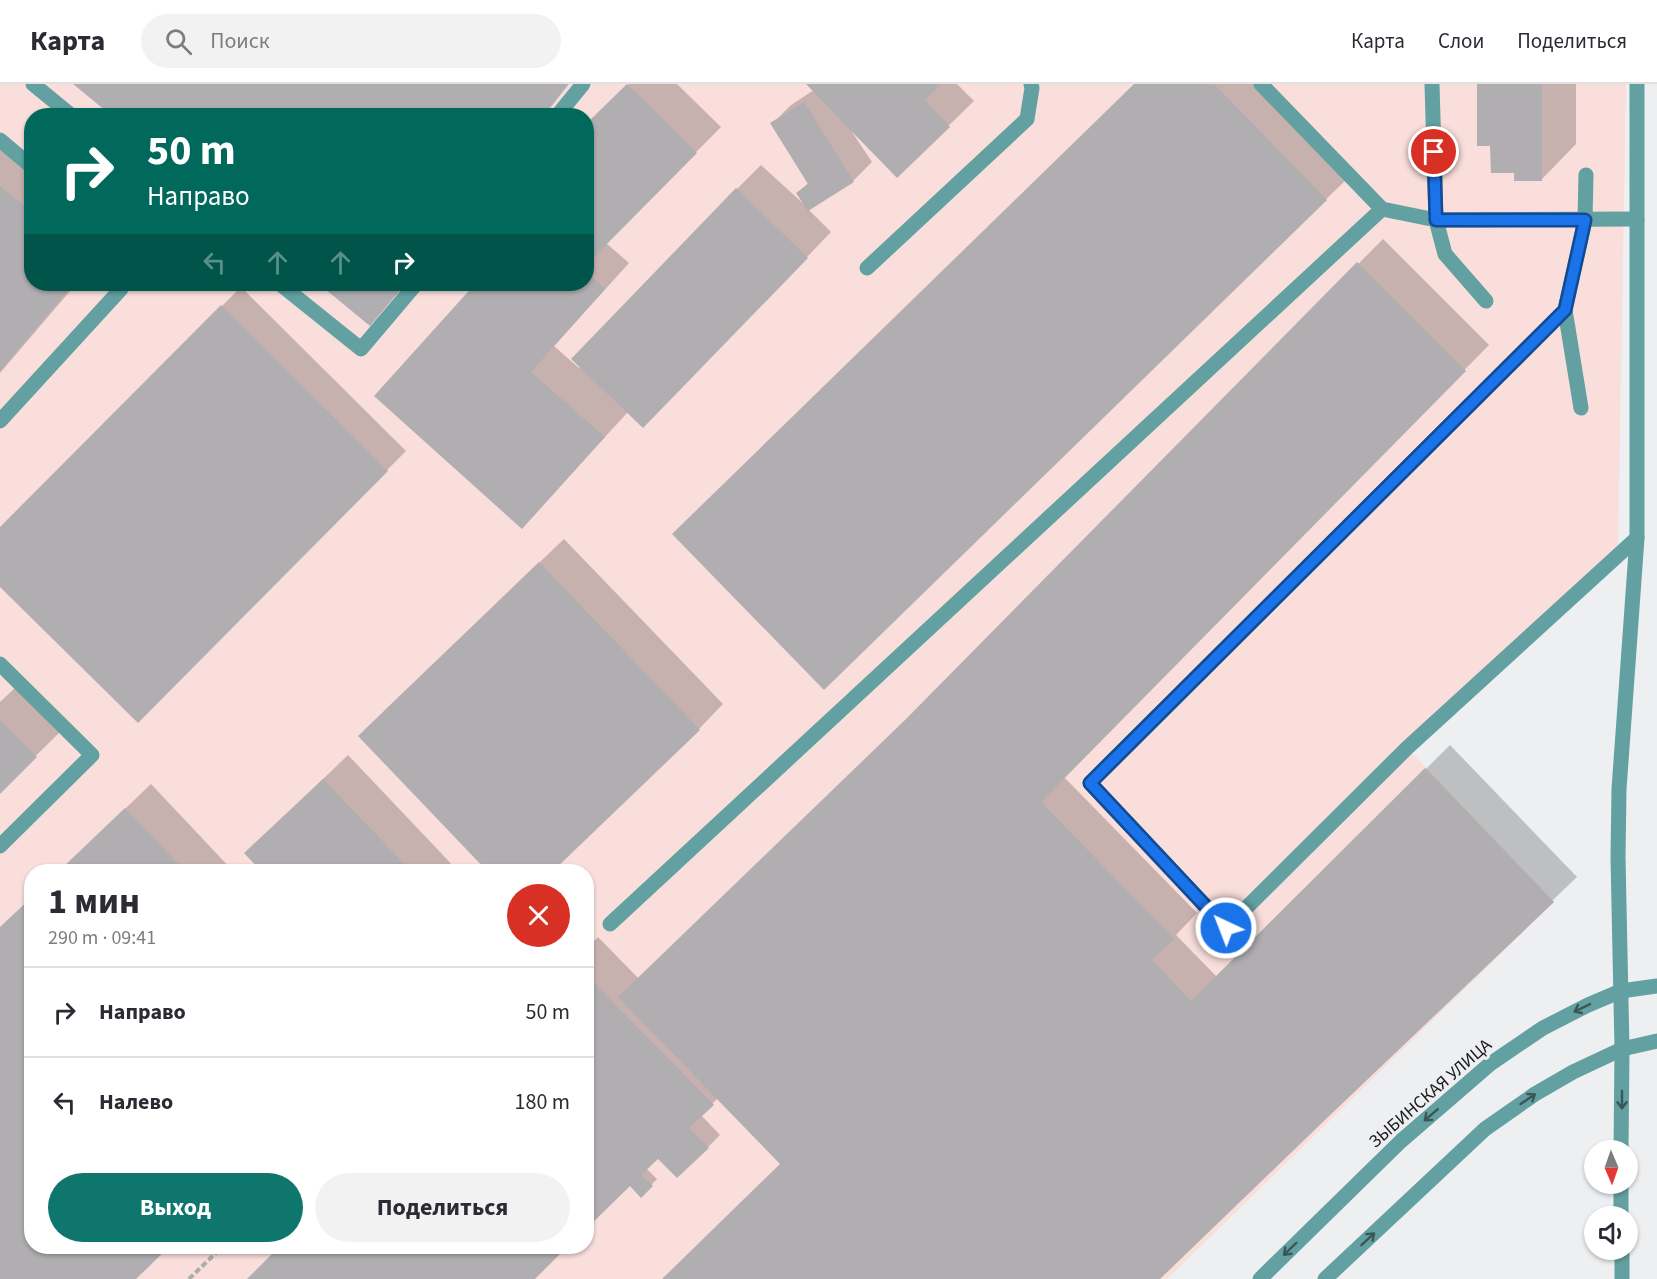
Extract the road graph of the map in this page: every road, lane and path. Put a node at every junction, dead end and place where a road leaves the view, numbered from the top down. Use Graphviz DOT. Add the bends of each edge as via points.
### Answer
graph roads {
  1 [pos="33,84"];
  2 [pos="584,84"];
  3 [pos="1031,84"];
  4 [pos="1261,84"];
  5 [pos="1432,84"];
  6 [pos="1637,84"];
  7 [pos="62,108"];
  8 [pos="564,108"];
  9 [pos="0,140"];
  10 [pos="24,160"];
  11 [pos="1586,175"];
  12 [pos="1382,209"];
  13 [pos="1637,219"];
  14 [pos="1436,220"];
  15 [pos="1585,220"];
  16 [pos="867,268"];
  17 [pos="120,291"];
  18 [pos="289,291"];
  19 [pos="410,291"];
  20 [pos="1486,302"];
  21 [pos="1565,310"];
  22 [pos="1581,408"];
  23 [pos="0,421"];
  24 [pos="1637,538"];
  25 [pos="0,664"];
  26 [pos="0,846"];
  27 [pos="610,924"];
  28 [pos="1657,986"];
  29 [pos="1621,991"];
  30 [pos="1657,1041"];
  31 [pos="1622,1049"];
  32 [pos="1621,1140"];
  33 [pos="215,1254"];
  34 [pos="1622,1260"];
  35 [pos="189,1279"];
  36 [pos="1260,1279"];
  37 [pos="1325,1279"];
  38 [pos="1622,1279"];
  1 -- 7 [label="street"];
  2 -- 8 [label="street"];
  3 -- 16 [label="street" via="1027,118"];
  4 -- 12 [label="street"];
  5 -- 14 [label="street"];
  6 -- 13 [label="street"];
  9 -- 10 [label="street"];
  11 -- 15 [label="street"];
  12 -- 14 [label="street"];
  12 -- 27 [label="street"];
  13 -- 15 [label="street"];
  13 -- 24 [label="street"];
  14 -- 15 [label="street"];
  14 -- 20 [label="street" via="1445,254"];
  15 -- 21 [label="street"];
  17 -- 23 [label="street"];
  18 -- 19 [label="street" via="361,349"];
  21 -- 22 [label="street"];
  21 -- 24 [label="street" via="1090,783 1226,928 1407,748"];
  24 -- 29 [label="street" via="1619,789"];
  25 -- 26 [label="street" via="92,755"];
  28 -- 29 [label="street, ЗЫБИНСКАЯ УЛИЦА"];
  29 -- 31 [label="street"];
  29 -- 36 [label="street, ЗЫБИНСКАЯ УЛИЦА, one-way" via="1544,1028 1490,1064 1401,1141"];
  30 -- 31 [label="street"];
  31 -- 32 [label="street, one-way"];
  37 -- 31 [label="street, one-way" via="1485,1129 1573,1072"];
  33 -- 35 [label="path"];
  34 -- 38 [label="street"];
}
